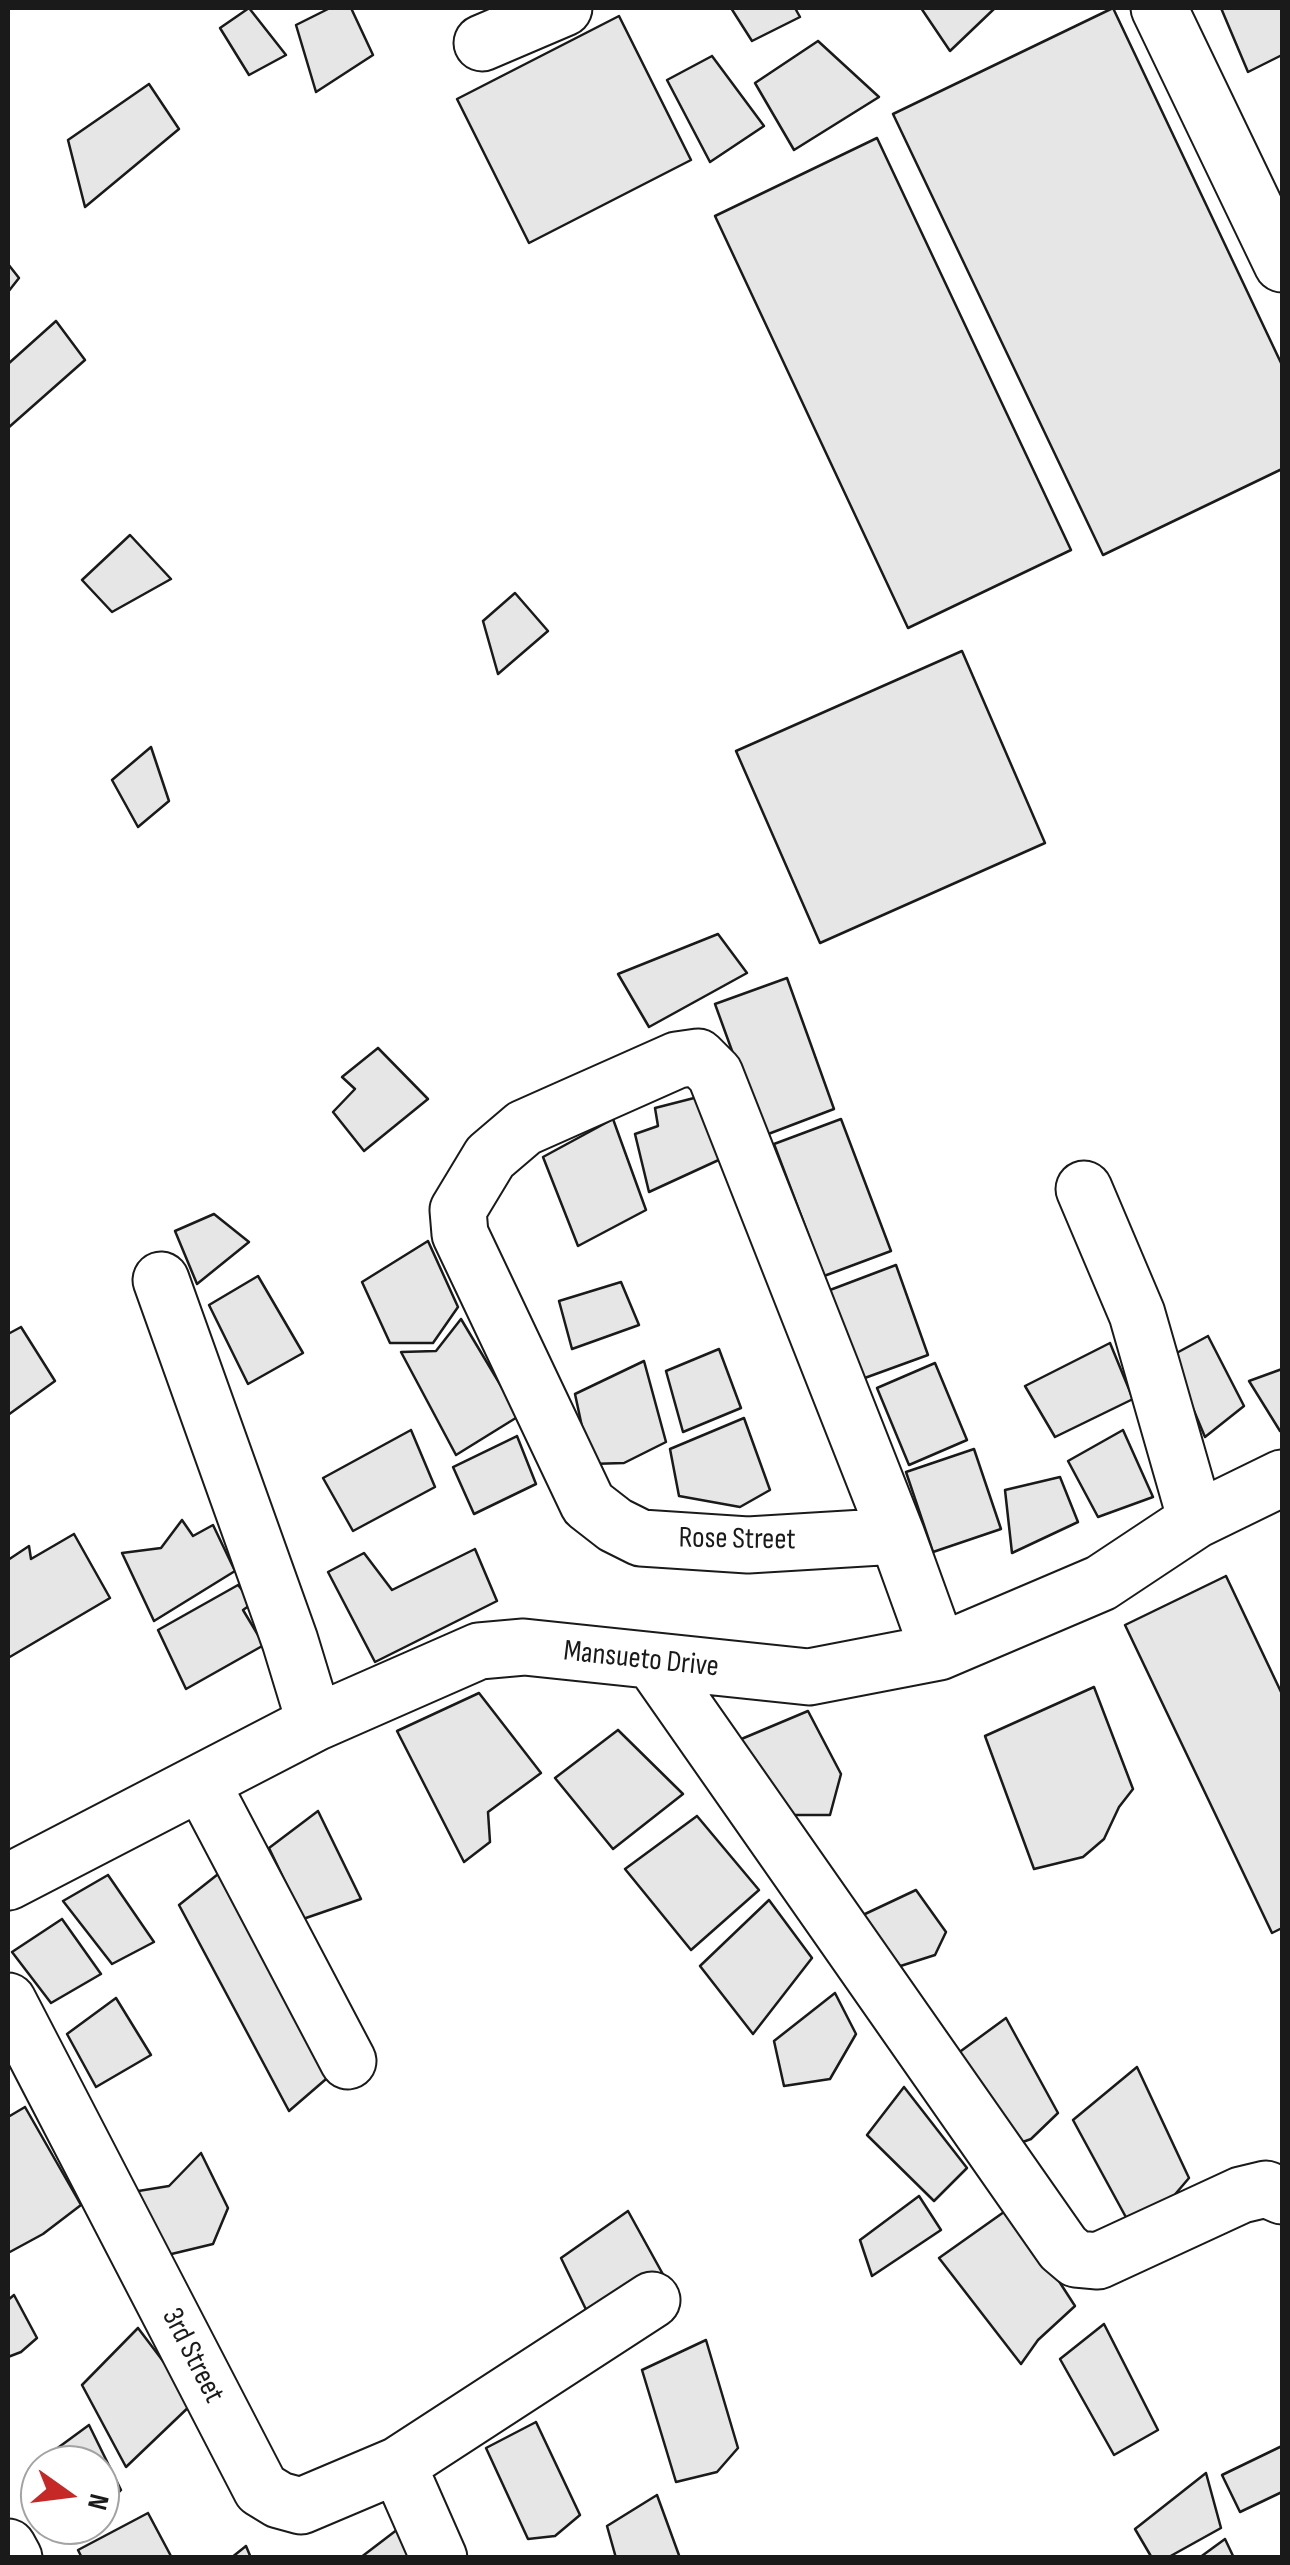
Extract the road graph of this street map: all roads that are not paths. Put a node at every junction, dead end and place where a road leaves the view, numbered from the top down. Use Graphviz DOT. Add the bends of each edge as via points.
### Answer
graph roads {
  1 [pos="564,8"];
  2 [pos="1159,8"];
  3 [pos="482,42"];
  4 [pos="1282,264"];
  5 [pos="1084,1189"];
  6 [pos="161,1280"];
  7 [pos="1282,1478"];
  8 [pos="1196,1520"];
  9 [pos="897,1536"];
  10 [pos="940,1652"];
  11 [pos="654,1664"];
  12 [pos="315,1724"];
  13 [pos="201,1782"];
  14 [pos="8,1882"];
  15 [pos="8,2001"];
  16 [pos="348,2061"];
  17 [pos="1282,2196"];
  18 [pos="652,2300"];
  19 [pos="398,2465"];
  20 [pos="8,2547"];
  21 [pos="14,2558"];
  22 [pos="438,2558"];
  1 -- 3 [label="street"];
  2 -- 4 [label="street"];
  5 -- 8 [label="street" via="1137,1314"];
  6 -- 12 [label="street"];
  7 -- 8 [label="street, Mansueto Drive"];
  8 -- 10 [label="street, Mansueto Drive" via="1100,1584"];
  9 -- 9 [label="street, Rose Street" via="716,1074 698,1057 676,1060 524,1128 490,1158 458,1210 460,1234 588,1504 641,1538 748,1545"];
  9 -- 10 [label="street"];
  10 -- 11 [label="street, Mansueto Drive" via="808,1677"];
  11 -- 12 [label="street, Mansueto Drive" via="524,1648 479,1652"];
  11 -- 17 [label="street" via="1076,2259 1098,2261 1241,2194 1266,2190"];
  12 -- 13 [label="street, Mansueto Drive"];
  13 -- 14 [label="street, Mansueto Drive"];
  13 -- 16 [label="street"];
  15 -- 19 [label="street, 3rd Street" via="261,2489 300,2506"];
  18 -- 19 [label="street, 3rd Street"];
  19 -- 22 [label="street"];
  20 -- 21 [label="street"];
}
